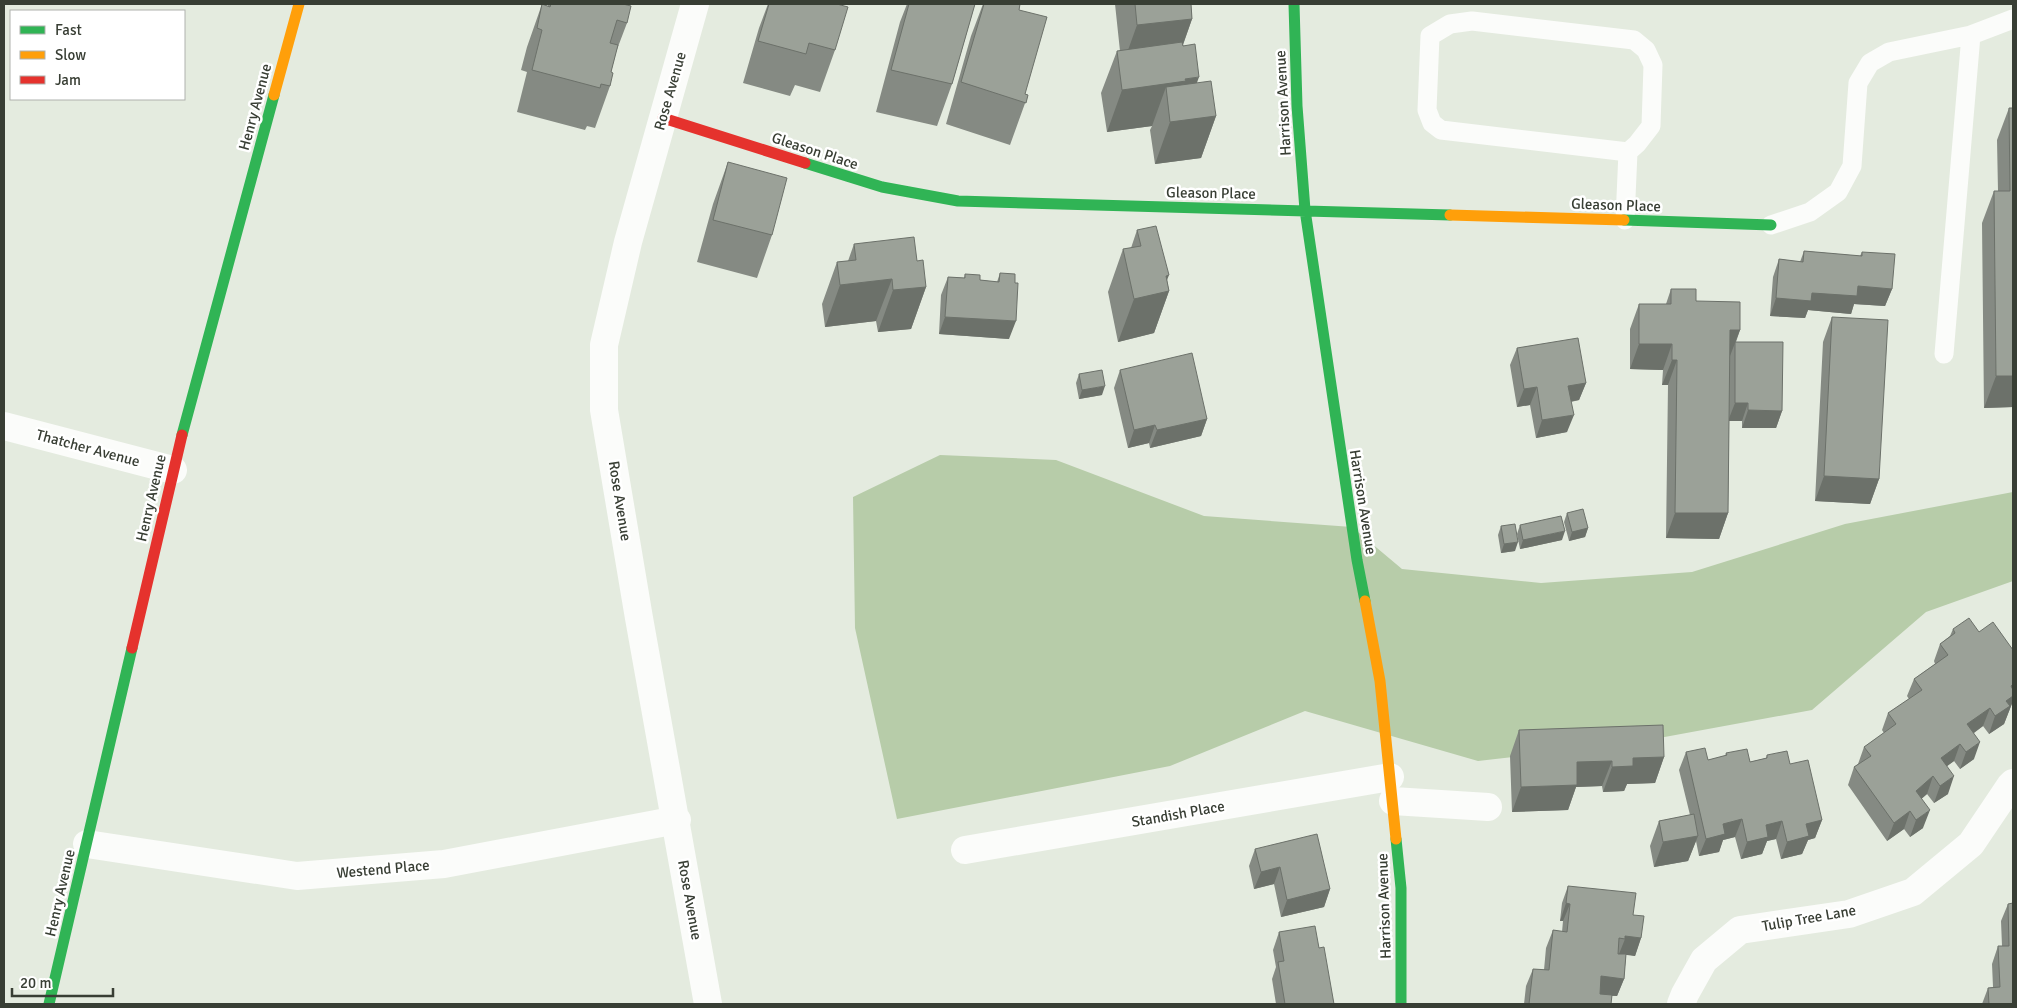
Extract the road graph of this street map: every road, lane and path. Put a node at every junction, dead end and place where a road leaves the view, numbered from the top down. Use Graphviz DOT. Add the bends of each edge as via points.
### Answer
graph roads {
  1 [pos="299,4"];
  2 [pos="695,4"];
  3 [pos="1294,4"];
  4 [pos="2013,19"];
  5 [pos="1971,35"];
  6 [pos="662,118"];
  7 [pos="1628,152"];
  8 [pos="1305,210"];
  9 [pos="1625,220"];
  10 [pos="1771,225"];
  11 [pos="1944,354"];
  12 [pos="4,426"];
  13 [pos="172,470"];
  14 [pos="2013,783"];
  15 [pos="1392,789"];
  16 [pos="1488,807"];
  17 [pos="676,820"];
  18 [pos="87,844"];
  19 [pos="965,850"];
  20 [pos="49,1004"];
  21 [pos="708,1004"];
  22 [pos="1401,1004"];
  23 [pos="1681,1004"];
  1 -- 13 [label="street, Henry Avenue"];
  2 -- 6 [label="street, Rose Avenue"];
  3 -- 8 [label="street, Harrison Avenue"];
  4 -- 5 [label="lane"];
  5 -- 10 [label="lane" via="1890,52 1870,63 1858,83 1852,166 1838,192 1810,212"];
  5 -- 11 [label="lane"];
  6 -- 8 [label="street, Gleason Place" via="882,187 958,201"];
  6 -- 17 [label="street, Rose Avenue" via="604,345 604,410"];
  7 -- 7 [label="lane" via="1651,126 1652,65 1646,50 1634,40 1472,21 1450,24 1430,36 1427,110 1432,123 1441,130"];
  7 -- 9 [label="lane"];
  8 -- 9 [label="street, Gleason Place"];
  8 -- 15 [label="street, Harrison Avenue" via="1357,560 1380,682"];
  9 -- 10 [label="street, Gleason Place"];
  12 -- 13 [label="street, Thatcher Avenue"];
  13 -- 18 [label="street, Henry Avenue"];
  14 -- 23 [label="street, Tulip Tree Lane" via="1972,844 1913,892 1849,914 1740,930 1704,960"];
  15 -- 16 [label="street, Standish Place"];
  15 -- 19 [label="street, Standish Place"];
  15 -- 22 [label="street, Harrison Avenue" via="1400,888"];
  17 -- 18 [label="street, Westend Place" via="444,864 297,876"];
  17 -- 21 [label="street, Rose Avenue"];
  18 -- 20 [label="street, Henry Avenue"];
}
